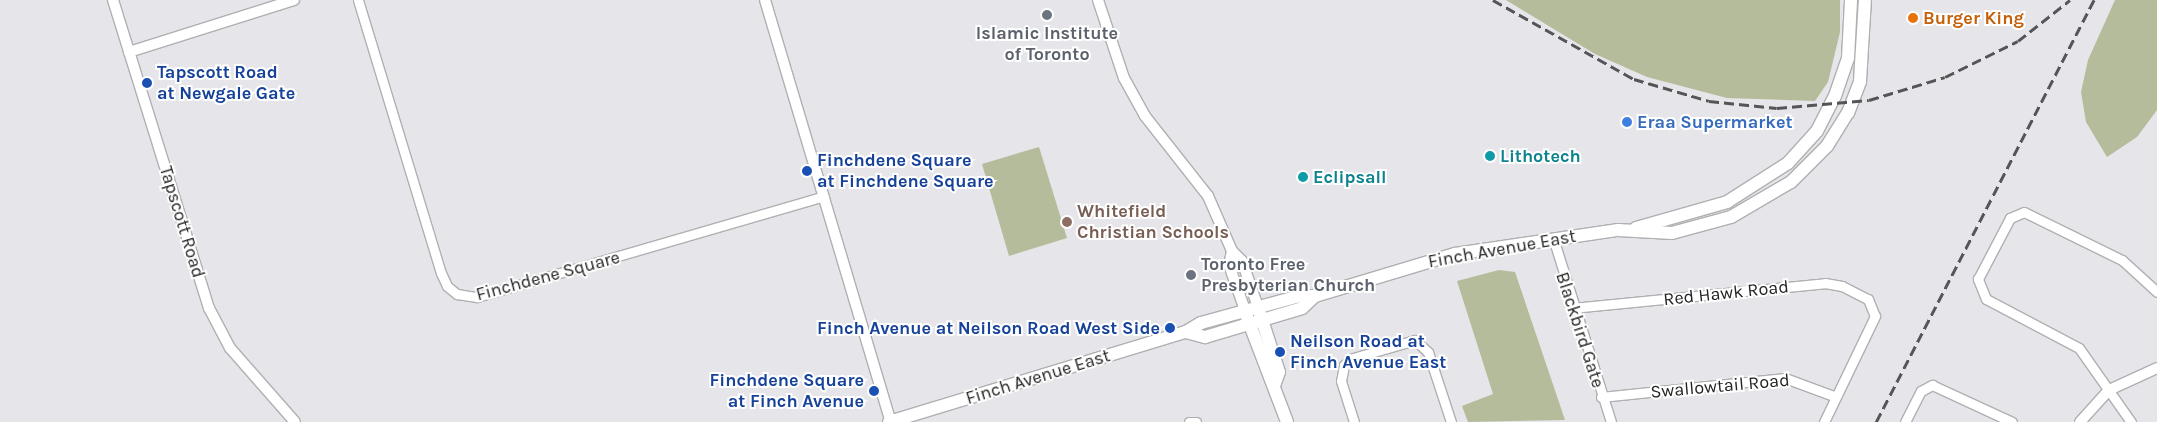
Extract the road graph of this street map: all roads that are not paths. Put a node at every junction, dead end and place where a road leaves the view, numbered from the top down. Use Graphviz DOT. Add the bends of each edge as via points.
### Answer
graph roads {
  1 [pos="113,0"];
  2 [pos="294,0"];
  3 [pos="358,0"];
  4 [pos="765,0"];
  5 [pos="1098,0"];
  6 [pos="1851,0"];
  7 [pos="1865,0"];
  8 [pos="129,52"];
  9 [pos="824,196"];
  10 [pos="1634,229"];
  11 [pos="1553,238"];
  12 [pos="1232,251"];
  13 [pos="2157,292"];
  14 [pos="1315,296"];
  15 [pos="1258,306"];
  16 [pos="1572,308"];
  17 [pos="1245,310"];
  18 [pos="1262,320"];
  19 [pos="1249,324"];
  20 [pos="1186,332"];
  21 [pos="2157,368"];
  22 [pos="1274,386"];
  23 [pos="2109,390"];
  24 [pos="1601,397"];
  25 [pos="1836,398"];
  26 [pos="295,422"];
  27 [pos="890,422"];
  28 [pos="1189,422"];
  29 [pos="1196,422"];
  30 [pos="1287,422"];
  31 [pos="1354,422"];
  32 [pos="1451,422"];
  33 [pos="1611,422"];
  34 [pos="1824,422"];
  35 [pos="1905,422"];
  36 [pos="2012,422"];
  37 [pos="2080,422"];
  38 [pos="2131,422"];
  1 -- 8 [label="street, Tapscott Road"];
  2 -- 8 [label="street"];
  3 -- 9 [label="street, Finchdene Square" via="441,272 447,286 457,294 477,297"];
  4 -- 9 [label="street"];
  5 -- 12 [label="street" via="1128,86 1145,116 1208,196"];
  6 -- 10 [label="main road, Finch Avenue East" via="1848,58 1835,96 1817,132 1788,163 1727,202"];
  7 -- 10 [label="main road, Finch Avenue East" via="1860,81 1848,113 1821,152 1791,182 1731,217 1672,233"];
  8 -- 26 [label="street, Tapscott Road" via="209,308 230,348"];
  9 -- 27 [label="street"];
  10 -- 11 [label="main road, Finch Avenue East"];
  11 -- 14 [label="main road, Finch Avenue East" via="1454,254"];
  11 -- 16 [label="street, Blackbird Gate"];
  12 -- 15 [label="street" via="1242,261"];
  12 -- 17 [label="street" via="1229,266"];
  13 -- 23 [label="street" via="2122,260 2024,212 2010,218 1978,279 1986,299 2079,348"];
  14 -- 15 [label="main road, Finch Avenue East"];
  14 -- 18 [label="main road, Finch Avenue East" via="1302,308"];
  15 -- 17 [label="main road, Finch Avenue East"];
  15 -- 18 [label="main road"];
  16 -- 24 [label="street, Blackbird Gate"];
  16 -- 25 [label="street, Red Hawk Road" via="1825,283 1842,286 1873,304 1876,316"];
  17 -- 19 [label="main road"];
  17 -- 20 [label="main road, Finch Avenue East" via="1201,323"];
  18 -- 19 [label="main road, Finch Avenue East"];
  18 -- 22 [label="main road" via="1279,372"];
  19 -- 20 [label="main road, Finch Avenue East" via="1205,337"];
  19 -- 22 [label="main road" via="1266,376"];
  20 -- 27 [label="main road, Finch Avenue East"];
  21 -- 23 [label="street"];
  22 -- 30 [label="main road"];
  23 -- 37 [label="street"];
  23 -- 38 [label="street"];
  24 -- 25 [label="street, Swallowtail Road" via="1785,378"];
  24 -- 33 [label="street, Blackbird Gate"];
  25 -- 34 [label="street"];
  28 -- 29 [label="street"];
  31 -- 32 [label="street" via="1341,381 1344,365 1352,358 1415,340 1428,352"];
  35 -- 36 [label="street" via="1921,391 1932,385"];
}
